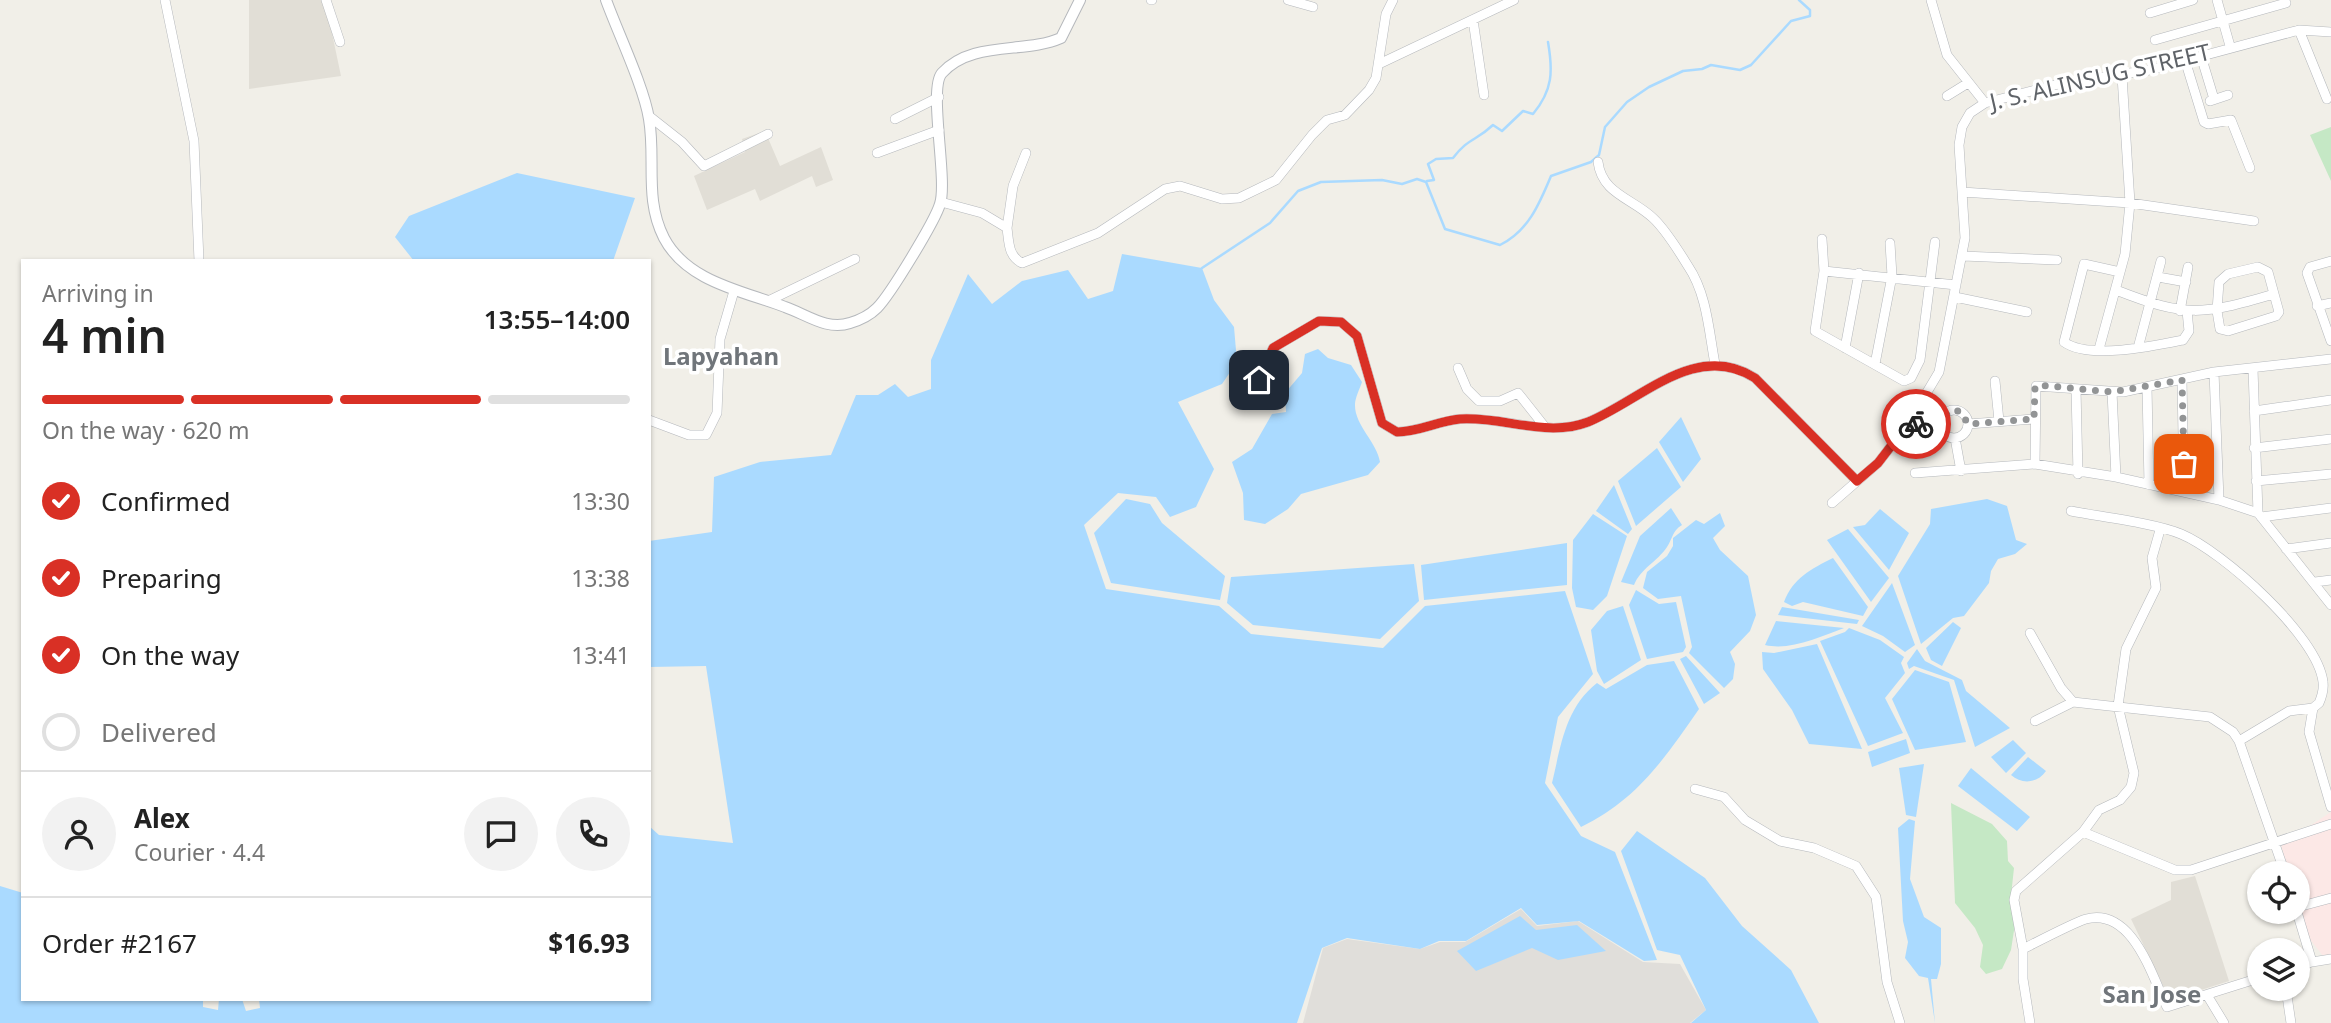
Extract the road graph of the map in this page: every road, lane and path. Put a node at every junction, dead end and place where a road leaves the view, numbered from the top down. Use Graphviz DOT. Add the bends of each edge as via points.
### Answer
graph roads {
  1 [pos="165,0"];
  2 [pos="326,0"];
  3 [pos="606,0"];
  4 [pos="1080,0"];
  5 [pos="1288,0"];
  6 [pos="1393,0"];
  7 [pos="1514,0"];
  8 [pos="1931,0"];
  9 [pos="2193,0"];
  10 [pos="2217,0"];
  11 [pos="2286,3"];
  12 [pos="1313,7"];
  13 [pos="2150,13"];
  14 [pos="1472,20"];
  15 [pos="2224,23"];
  16 [pos="2299,30"];
  17 [pos="2331,32"];
  18 [pos="2155,40"];
  19 [pos="340,41"];
  20 [pos="2230,46"];
  21 [pos="2201,56"];
  22 [pos="2185,60"];
  23 [pos="1379,64"];
  24 [pos="2122,76"];
  25 [pos="1968,83"];
  26 [pos="1484,95"];
  27 [pos="2228,95"];
  28 [pos="1947,96"];
  29 [pos="939,97"];
  30 [pos="2326,99"];
  31 [pos="1985,103"];
  32 [pos="649,116"];
  33 [pos="895,119"];
  34 [pos="939,130"];
  35 [pos="768,134"];
  36 [pos="877,153"];
  37 [pos="1026,153"];
  38 [pos="1598,163"];
  39 [pos="2250,168"];
  40 [pos="1962,192"];
  41 [pos="941,202"];
  42 [pos="2130,203"];
  43 [pos="2254,221"];
  44 [pos="1007,228"];
  45 [pos="1822,239"];
  46 [pos="1935,242"];
  47 [pos="1890,243"];
  48 [pos="1963,256"];
  49 [pos="855,258"];
  50 [pos="199,259"];
  51 [pos="2057,260"];
  52 [pos="2161,261"];
  53 [pos="2331,261"];
  54 [pos="2188,267"];
  55 [pos="1824,271"];
  56 [pos="2120,272"];
  57 [pos="1859,273"];
  58 [pos="1892,276"];
  59 [pos="2158,276"];
  60 [pos="1931,282"];
  61 [pos="2186,282"];
  62 [pos="1956,285"];
  63 [pos="2116,290"];
  64 [pos="734,291"];
  65 [pos="2274,294"];
  66 [pos="1955,297"];
  67 [pos="768,301"];
  68 [pos="2151,303"];
  69 [pos="2331,303"];
  70 [pos="2317,306"];
  71 [pos="2183,311"];
  72 [pos="2217,311"];
  73 [pos="2027,312"];
  74 [pos="2331,341"];
  75 [pos="1845,348"];
  76 [pos="2138,348"];
  77 [pos="2099,349"];
  78 [pos="2331,359"];
  79 [pos="1715,364"];
  80 [pos="1875,365"];
  81 [pos="1458,368"];
  82 [pos="2253,369"];
  83 [pos="2214,372"];
  84 [pos="1259,380"];
  85 [pos="2182,380"];
  86 [pos="1995,382"];
  87 [pos="2147,387"];
  88 [pos="2076,388"];
  89 [pos="2112,392"];
  90 [pos="2331,400"];
  91 [pos="2254,411"];
  92 [pos="2034,419"];
  93 [pos="651,421"];
  94 [pos="1999,421"];
  95 [pos="1908,424"];
  96 [pos="1968,424"];
  97 [pos="1941,425"];
  98 [pos="1545,427"];
  99 [pos="1955,438"];
  100 [pos="2331,439"];
  101 [pos="2254,448"];
  102 [pos="2035,464"];
  103 [pos="1961,471"];
  104 [pos="1915,473"];
  105 [pos="2078,474"];
  106 [pos="2331,474"];
  107 [pos="2116,477"];
  108 [pos="1857,481"];
  109 [pos="2256,481"];
  110 [pos="2149,485"];
  111 [pos="2184,492"];
  112 [pos="2219,500"];
  113 [pos="1832,503"];
  114 [pos="2331,508"];
  115 [pos="2071,511"];
  116 [pos="2259,515"];
  117 [pos="2160,530"];
  118 [pos="2331,543"];
  119 [pos="2286,549"];
  120 [pos="2331,580"];
  121 [pos="2315,582"];
  122 [pos="2331,605"];
  123 [pos="2030,633"];
  124 [pos="2073,702"];
  125 [pos="2118,706"];
  126 [pos="2313,708"];
  127 [pos="2035,721"];
  128 [pos="2239,741"];
  129 [pos="1695,789"];
  130 [pos="2331,807"];
  131 [pos="2331,824"];
  132 [pos="2083,832"];
  133 [pos="2274,840"];
  134 [pos="2281,861"];
  135 [pos="2331,898"];
  136 [pos="2310,905"];
  137 [pos="2301,924"];
  138 [pos="2023,950"];
  139 [pos="2331,959"];
  140 [pos="2312,962"];
  141 [pos="2247,982"];
  142 [pos="2207,995"];
  143 [pos="2288,1001"];
  144 [pos="1900,1023"];
  145 [pos="2030,1023"];
  146 [pos="2224,1023"];
  147 [pos="2291,1023"];
  1 -- 50 [label="street" via="194,141"];
  2 -- 19 [label="street"];
  3 -- 32 [label="street"];
  4 -- 29 [label="street" via="1061,38 962,58 939,77"];
  5 -- 12 [label="street"];
  6 -- 23 [label="street" via="1386,14"];
  7 -- 14 [label="street"];
  8 -- 25 [label="street" via="1944,48"];
  9 -- 13 [label="street"];
  10 -- 15 [label="street"];
  11 -- 15 [label="street"];
  14 -- 23 [label="street"];
  14 -- 26 [label="street"];
  15 -- 18 [label="street"];
  15 -- 20 [label="street"];
  16 -- 17 [label="street, J. S. ALINSUG STREET"];
  16 -- 20 [label="street, J. S. ALINSUG STREET"];
  16 -- 30 [label="street"];
  20 -- 21 [label="street, J. S. ALINSUG STREET"];
  21 -- 22 [label="street, J. S. ALINSUG STREET"];
  21 -- 27 [label="street" via="2212,100"];
  22 -- 24 [label="street, J. S. ALINSUG STREET"];
  22 -- 39 [label="street" via="2204,122 2230,119"];
  23 -- 44 [label="street" via="1376,78 1359,103 1345,115 1327,120 1276,180 1258,191 1222,199 1181,186 1165,189 1098,233 1022,263 1014,259"];
  24 -- 31 [label="street, J. S. ALINSUG STREET" via="2063,83"];
  24 -- 42 [label="street"];
  25 -- 28 [label="street"];
  25 -- 31 [label="street"];
  29 -- 33 [label="street"];
  29 -- 34 [label="street"];
  31 -- 40 [label="street, J. S. ALINSUG STREET" via="1970,113 1960,135"];
  32 -- 35 [label="street" via="704,166"];
  32 -- 64 [label="street" via="651,203 664,238 685,264"];
  34 -- 36 [label="street"];
  34 -- 41 [label="street"];
  37 -- 44 [label="street" via="1013,186"];
  38 -- 79 [label="street" via="1608,187 1654,219 1693,274 1702,296"];
  40 -- 42 [label="street"];
  40 -- 48 [label="street, J. S. ALINSUG STREET"];
  41 -- 44 [label="street" via="982,213"];
  41 -- 67 [label="street" via="878,307 864,317 835,326"];
  42 -- 43 [label="street"];
  42 -- 56 [label="street"];
  45 -- 55 [label="street"];
  46 -- 60 [label="street"];
  47 -- 58 [label="street"];
  48 -- 51 [label="street"];
  48 -- 62 [label="street, J. S. ALINSUG STREET"];
  49 -- 67 [label="street"];
  52 -- 59 [label="street"];
  53 -- 70 [label="street" via="2308,270"];
  54 -- 61 [label="street"];
  55 -- 57 [label="street"];
  55 -- 75 [label="street" via="1815,331"];
  56 -- 63 [label="street"];
  56 -- 77 [label="street" via="2091,264 2081,269 2063,339 2068,345"];
  57 -- 58 [label="street"];
  57 -- 75 [label="street"];
  58 -- 60 [label="street"];
  58 -- 80 [label="street"];
  59 -- 61 [label="street"];
  59 -- 68 [label="street"];
  60 -- 62 [label="street"];
  60 -- 80 [label="street" via="1920,360 1911,379 1904,381"];
  61 -- 71 [label="street"];
  62 -- 66 [label="street, J. S. ALINSUG STREET"];
  63 -- 68 [label="street"];
  63 -- 77 [label="street"];
  64 -- 67 [label="street"];
  64 -- 93 [label="street" via="720,339 717,413 706,436 689,435"];
  65 -- 72 [label="street"];
  65 -- 72 [label="street" via="2278,312 2272,320 2228,331 2218,325"];
  65 -- 72 [label="street" via="2268,272 2262,268 2228,274 2219,282"];
  66 -- 73 [label="street"];
  66 -- 95 [label="street, J. S. ALINSUG STREET" via="1939,372"];
  68 -- 71 [label="street"];
  68 -- 76 [label="street"];
  69 -- 70 [label="street"];
  70 -- 74 [label="street"];
  71 -- 72 [label="street"];
  71 -- 76 [label="street" via="2189,331 2183,340"];
  75 -- 80 [label="street"];
  76 -- 77 [label="street"];
  78 -- 82 [label="street"];
  79 -- 98 [label="street" via="1642,390 1586,423"];
  79 -- 108 [label="street" via="1741,369 1755,378"];
  81 -- 98 [label="street" via="1467,389 1479,401 1500,401 1518,393"];
  82 -- 83 [label="street"];
  82 -- 91 [label="street"];
  83 -- 85 [label="street"];
  83 -- 112 [label="street"];
  84 -- 98 [label="street" via="1273,348 1319,321 1333,320 1357,336 1382,423 1389,429 1404,432 1461,419"];
  85 -- 87 [label="street"];
  85 -- 111 [label="street"];
  86 -- 94 [label="street"];
  87 -- 89 [label="street"];
  87 -- 110 [label="street"];
  88 -- 89 [label="street"];
  88 -- 92 [label="street" via="2038,385"];
  88 -- 105 [label="street"];
  89 -- 107 [label="street"];
  90 -- 91 [label="street"];
  91 -- 101 [label="street"];
  92 -- 94 [label="street"];
  92 -- 102 [label="street"];
  94 -- 96 [label="street"];
  95 -- 97 [label="street"];
  95 -- 108 [label="street, J. S. ALINSUG STREET" via="1878,463"];
  96 -- 97 [label="street" via="1961,412 1954,410 1942,418"];
  96 -- 99 [label="street"];
  97 -- 99 [label="street"];
  99 -- 103 [label="street"];
  100 -- 101 [label="street"];
  101 -- 109 [label="street"];
  102 -- 103 [label="street"];
  102 -- 105 [label="street"];
  103 -- 104 [label="street"];
  105 -- 107 [label="street"];
  106 -- 109 [label="street"];
  107 -- 110 [label="street"];
  108 -- 113 [label="street, J. S. ALINSUG STREET"];
  109 -- 116 [label="street"];
  110 -- 111 [label="street"];
  111 -- 112 [label="street"];
  112 -- 116 [label="street"];
  114 -- 116 [label="street"];
  115 -- 117 [label="street"];
  116 -- 119 [label="street"];
  117 -- 125 [label="street" via="2152,558 2156,589 2126,649"];
  117 -- 126 [label="street" via="2202,544 2280,612 2320,671 2323,692"];
  118 -- 119 [label="street"];
  119 -- 121 [label="street"];
  120 -- 121 [label="street"];
  121 -- 122 [label="street"];
  123 -- 124 [label="street"];
  124 -- 125 [label="street"];
  124 -- 127 [label="street"];
  125 -- 128 [label="street" via="2210,717"];
  125 -- 132 [label="street" via="2134,773 2131,788 2120,800 2099,810"];
  126 -- 128 [label="street" via="2290,711"];
  126 -- 130 [label="street" via="2309,732"];
  128 -- 133 [label="street"];
  129 -- 144 [label="street" via="1724,797 1745,820 1780,841 1814,848 1856,866 1876,897 1886,982"];
  131 -- 133 [label="street"];
  132 -- 133 [label="street" via="2175,870 2219,863"];
  132 -- 138 [label="street" via="2016,891"];
  133 -- 134 [label="street"];
  135 -- 136 [label="street"];
  137 -- 140 [label="street"];
  138 -- 142 [label="street" via="2087,919 2104,919 2126,930 2134,940 2167,1007"];
  138 -- 145 [label="street" via="2022,979"];
  139 -- 140 [label="street"];
  141 -- 142 [label="street"];
  142 -- 146 [label="street"];
  143 -- 147 [label="street"];
}
